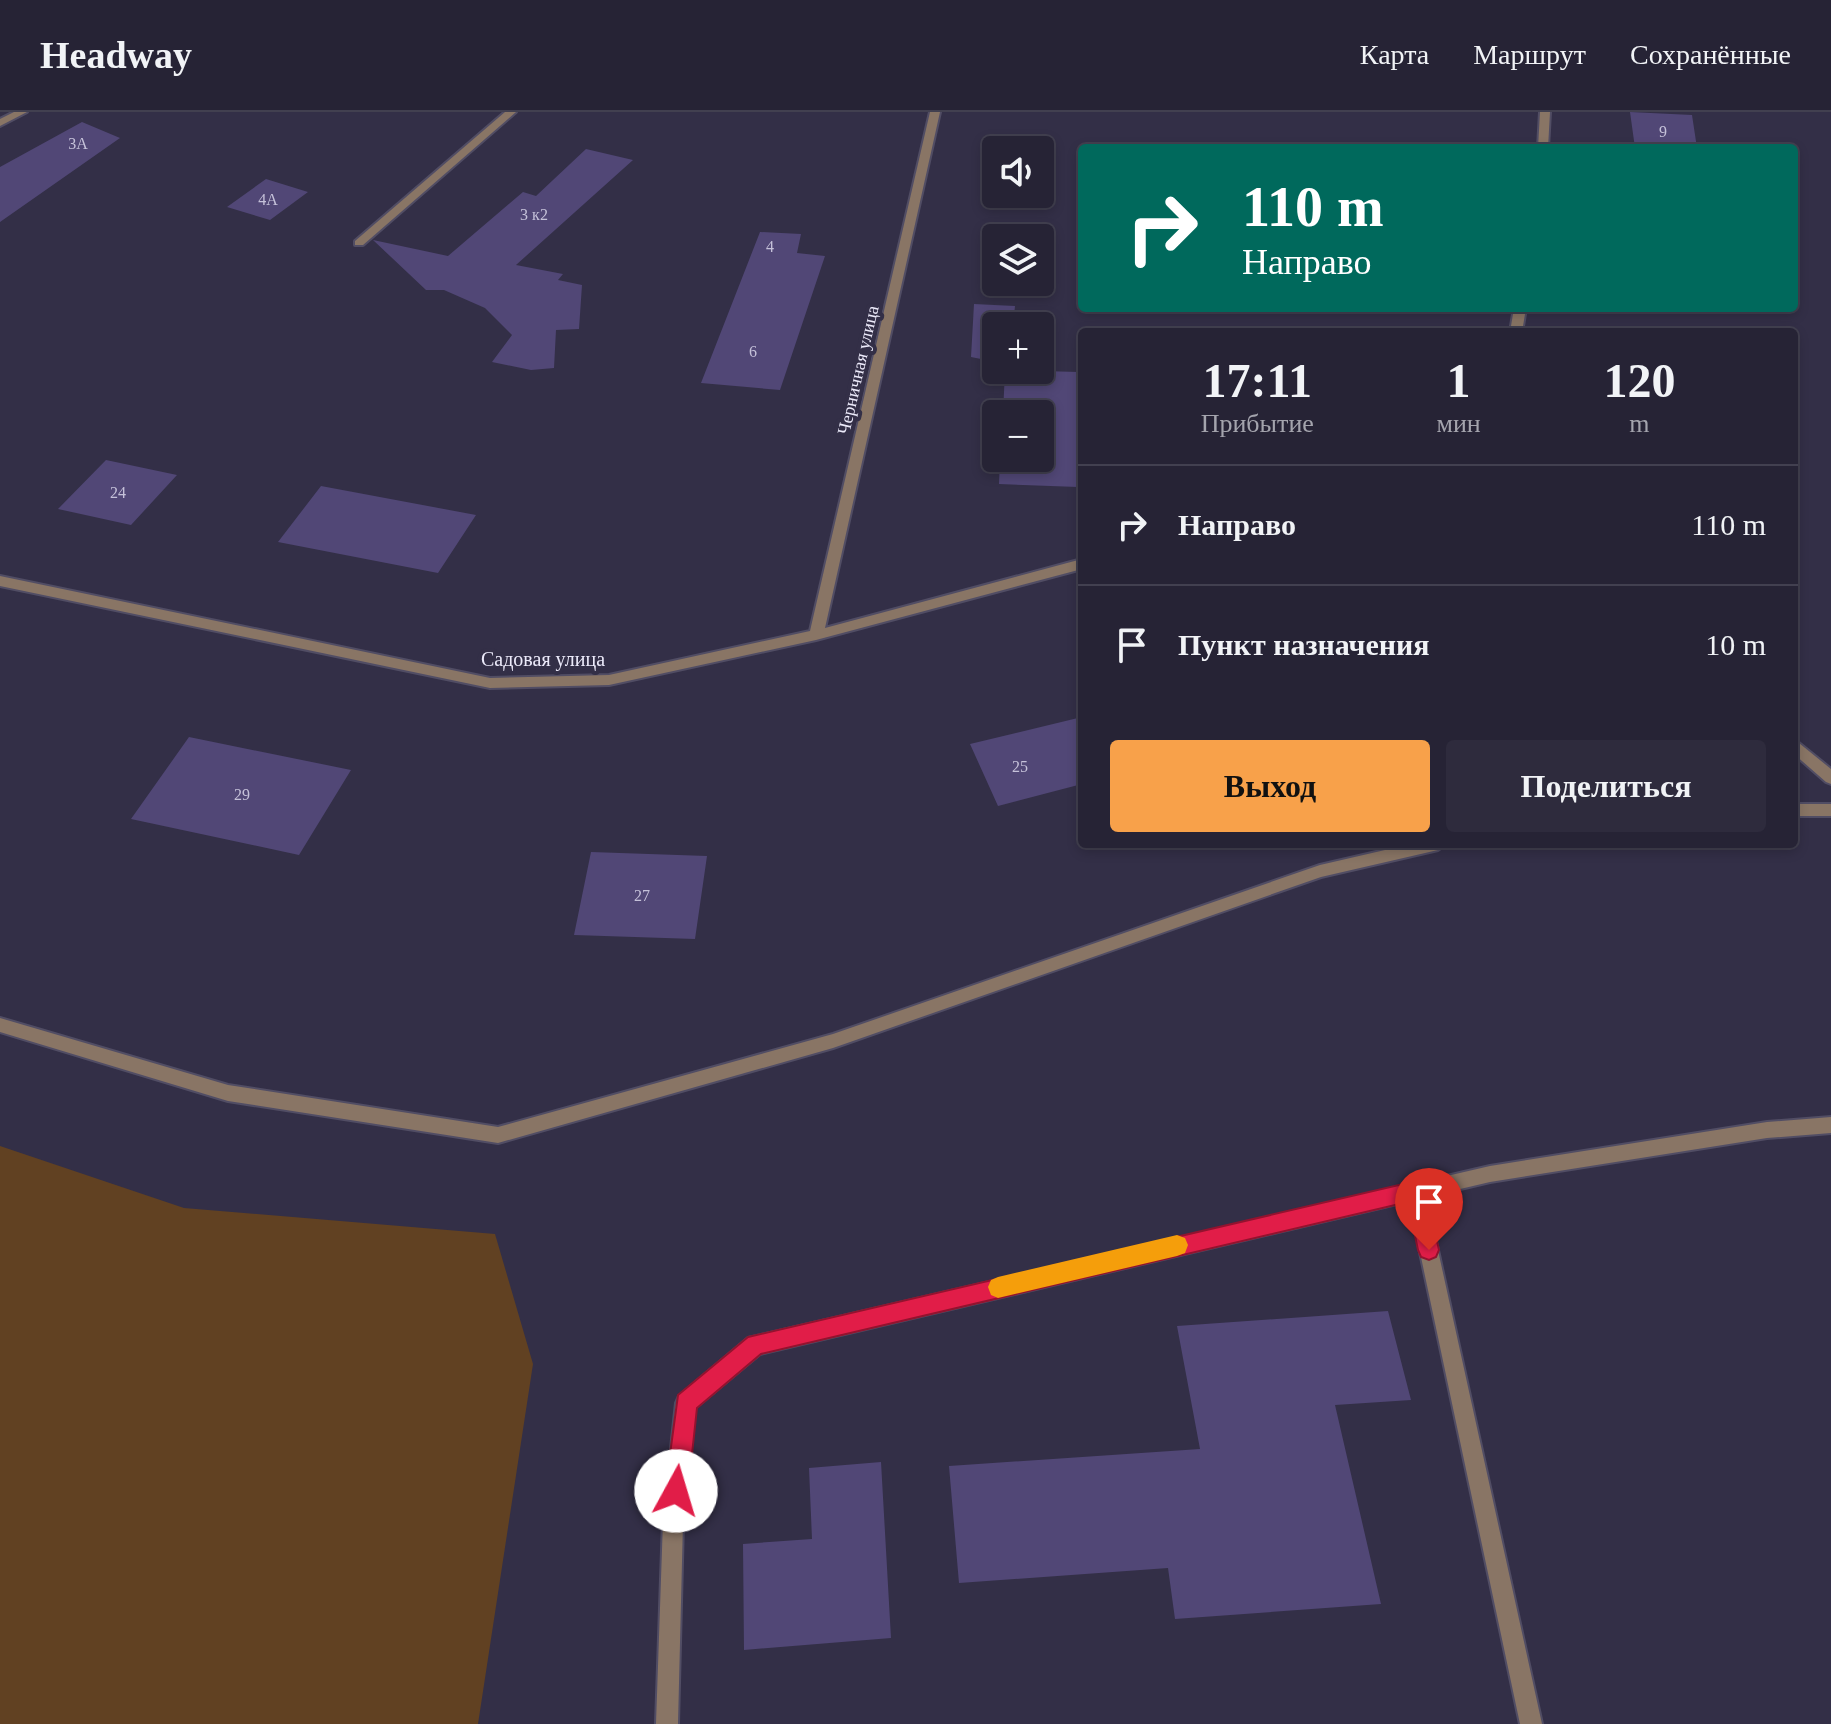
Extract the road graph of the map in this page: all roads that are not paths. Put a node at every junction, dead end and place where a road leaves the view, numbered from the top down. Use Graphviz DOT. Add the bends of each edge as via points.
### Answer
graph roads {
  1 [pos="22,112"];
  2 [pos="511,112"];
  3 [pos="935,112"];
  4 [pos="1545,112"];
  5 [pos="0,123"];
  6 [pos="1543,144"];
  7 [pos="359,243"];
  8 [pos="1078,565"];
  9 [pos="0,581"];
  10 [pos="816,635"];
  11 [pos="1798,749"];
  12 [pos="1831,778"];
  13 [pos="1798,810"];
  14 [pos="1831,810"];
  15 [pos="1421,848"];
  16 [pos="0,1025"];
  17 [pos="1831,1125"];
  18 [pos="1416,1191"];
  19 [pos="667,1724"];
  20 [pos="1531,1724"];
  1 -- 5 [label="street"];
  2 -- 7 [label="street"];
  3 -- 10 [label="street, Черничная улица"];
  4 -- 6 [label="street"];
  8 -- 10 [label="street, Садовая улица"];
  9 -- 10 [label="street, Садовая улица" via="490,683 609,680"];
  11 -- 12 [label="street"];
  13 -- 14 [label="street"];
  15 -- 16 [label="street" via="1320,871 833,1041 498,1135 228,1093"];
  17 -- 18 [label="street" via="1752,1132"];
  18 -- 19 [label="street" via="755,1345 686,1403 673,1521"];
  18 -- 20 [label="street"];
}
